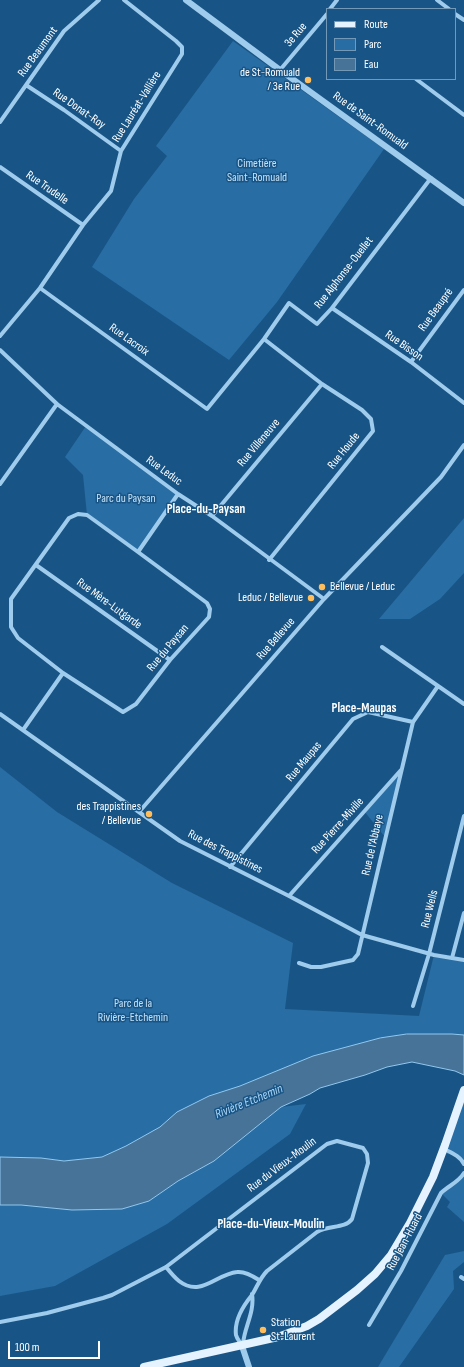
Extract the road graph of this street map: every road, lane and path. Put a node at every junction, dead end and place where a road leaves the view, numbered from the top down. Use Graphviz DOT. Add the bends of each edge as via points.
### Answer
graph roads {
  1 [pos="99,0"];
  2 [pos="124,0"];
  3 [pos="186,0"];
  4 [pos="337,0"];
  5 [pos="437,0"];
  6 [pos="331,8"];
  7 [pos="448,8"];
  8 [pos="326,15"];
  9 [pos="280,70"];
  10 [pos="417,80"];
  11 [pos="26,85"];
  12 [pos="464,115"];
  13 [pos="0,122"];
  14 [pos="121,150"];
  15 [pos="0,167"];
  16 [pos="430,178"];
  17 [pos="464,203"];
  18 [pos="83,225"];
  19 [pos="40,288"];
  20 [pos="464,290"];
  21 [pos="332,308"];
  22 [pos="0,336"];
  23 [pos="264,339"];
  24 [pos="0,350"];
  25 [pos="411,362"];
  26 [pos="322,384"];
  27 [pos="464,403"];
  28 [pos="57,404"];
  29 [pos="207,409"];
  30 [pos="464,446"];
  31 [pos="0,484"];
  32 [pos="178,494"];
  33 [pos="212,516"];
  34 [pos="138,552"];
  35 [pos="269,560"];
  36 [pos="36,565"];
  37 [pos="324,599"];
  38 [pos="382,648"];
  39 [pos="170,660"];
  40 [pos="63,673"];
  41 [pos="438,686"];
  42 [pos="464,704"];
  43 [pos="0,714"];
  44 [pos="413,722"];
  45 [pos="23,730"];
  46 [pos="401,770"];
  47 [pos="139,812"];
  48 [pos="464,816"];
  49 [pos="230,867"];
  50 [pos="289,896"];
  51 [pos="464,913"];
  52 [pos="463,921"];
  53 [pos="362,935"];
  54 [pos="429,954"];
  55 [pos="452,958"];
  56 [pos="464,960"];
  57 [pos="299,963"];
  58 [pos="413,1006"];
  59 [pos="464,1090"];
  60 [pos="444,1149"];
  61 [pos="464,1164"];
  62 [pos="464,1174"];
  63 [pos="166,1267"];
  64 [pos="259,1280"];
  65 [pos="252,1294"];
  66 [pos="0,1322"];
  67 [pos="369,1325"];
  68 [pos="242,1346"];
  69 [pos="144,1367"];
  70 [pos="249,1367"];
  1 -- 11 [label="street, Rue Beaumont" via="64,31"];
  2 -- 14 [label="street, Rue Lauréat-Vallière" via="176,41 182,47 182,54"];
  3 -- 9 [label="street, Rue de Saint-Romuald"];
  4 -- 6 [label="street"];
  5 -- 7 [label="street"];
  8 -- 9 [label="street, 3e Rue"];
  9 -- 16 [label="street, Rue de Saint-Romuald"];
  10 -- 12 [label="street"];
  11 -- 13 [label="street, Rue Beaumont"];
  11 -- 14 [label="street, Rue Donat-Roy"];
  14 -- 18 [label="street, Rue Lauréat-Vallière" via="111,191"];
  15 -- 18 [label="street, Rue Trudelle"];
  16 -- 17 [label="street, Rue de Saint-Romuald"];
  16 -- 21 [label="street, Rue Alphonse-Ouellet"];
  18 -- 19 [label="street, Rue Lauréat-Vallière"];
  19 -- 22 [label="street, Rue Lauréat-Vallière"];
  19 -- 29 [label="street, Rue Lacroix"];
  20 -- 25 [label="street, Rue Beaupré"];
  21 -- 23 [label="street, Rue Alphonse-Ouellet" via="317,324 289,303"];
  21 -- 25 [label="street, Rue Bisson"];
  23 -- 26 [label="street, Rue Houde"];
  23 -- 29 [label="street, Rue Alphonse-Ouellet"];
  24 -- 28 [label="street, Rue Leduc"];
  25 -- 27 [label="street, Rue Bisson"];
  26 -- 33 [label="street, Rue Villeneuve"];
  26 -- 35 [label="street, Rue Houde" via="362,410 371,419 373,431"];
  28 -- 31 [label="street"];
  28 -- 32 [label="street, Rue Leduc"];
  30 -- 37 [label="street, Rue Bellevue" via="442,477"];
  32 -- 33 [label="street, Rue Leduc"];
  32 -- 34 [label="street"];
  33 -- 35 [label="street, Rue Leduc"];
  34 -- 36 [label="street, Rue du Paysan" via="87,515 78,514 69,518"];
  34 -- 39 [label="street, Rue du Paysan" via="207,603 210,609 209,617"];
  35 -- 37 [label="street, Rue Leduc"];
  36 -- 39 [label="street, Rue Mère-Lutgarde"];
  36 -- 40 [label="street, Rue du Paysan" via="11,599 11,627 18,638"];
  37 -- 47 [label="street, Rue Bellevue"];
  38 -- 41 [label="street"];
  39 -- 40 [label="street, Rue du Paysan" via="136,704 123,712"];
  40 -- 45 [label="street"];
  41 -- 42 [label="street"];
  41 -- 44 [label="street, Rue de l'Abbaye"];
  43 -- 45 [label="street, Rue des Trappistines"];
  44 -- 46 [label="street, Rue de l'Abbaye"];
  44 -- 49 [label="street, Rue Maupas" via="368,712 353,719"];
  45 -- 47 [label="street, Rue des Trappistines"];
  46 -- 50 [label="street, Rue Pierre-Miville"];
  46 -- 53 [label="street, Rue de l'Abbaye"];
  47 -- 49 [label="street, Rue des Trappistines" via="180,841"];
  48 -- 54 [label="street, Rue Wells"];
  49 -- 50 [label="street, Rue des Trappistines"];
  50 -- 53 [label="street, Rue des Trappistines"];
  51 -- 52 [label="street"];
  52 -- 55 [label="street"];
  53 -- 54 [label="street, Rue des Trappistines"];
  53 -- 57 [label="street, Rue de l'Abbaye" via="358,954 353,960 321,967"];
  54 -- 55 [label="street, Rue des Trappistines"];
  54 -- 58 [label="street, Rue Wells"];
  55 -- 56 [label="street, Rue des Trappistines"];
  59 -- 60 [label="main road"];
  60 -- 61 [label="street" via="457,1156"];
  60 -- 68 [label="main road" via="410,1223 391,1255 375,1274 338,1305 307,1326"];
  62 -- 67 [label="street, Rue Jean-Huard" via="441,1193 401,1271"];
  63 -- 64 [label="street" via="178,1280 194,1287 208,1285 236,1272 248,1274"];
  63 -- 64 [label="street, Rue du Vieux-Moulin" via="321,1147 337,1141 362,1148 367,1154 368,1163 355,1212 349,1222 345,1225 323,1228"];
  63 -- 66 [label="street, Rue du Vieux-Moulin" via="103,1298"];
  64 -- 65 [label="street, Rue du Vieux-Moulin"];
  65 -- 68 [label="street, Rue du Vieux-Moulin" via="253,1306"];
  65 -- 68 [label="street, Rue du Vieux-Moulin" via="244,1305 237,1325 236,1334"];
  68 -- 69 [label="main road"];
  68 -- 70 [label="street"];
}
